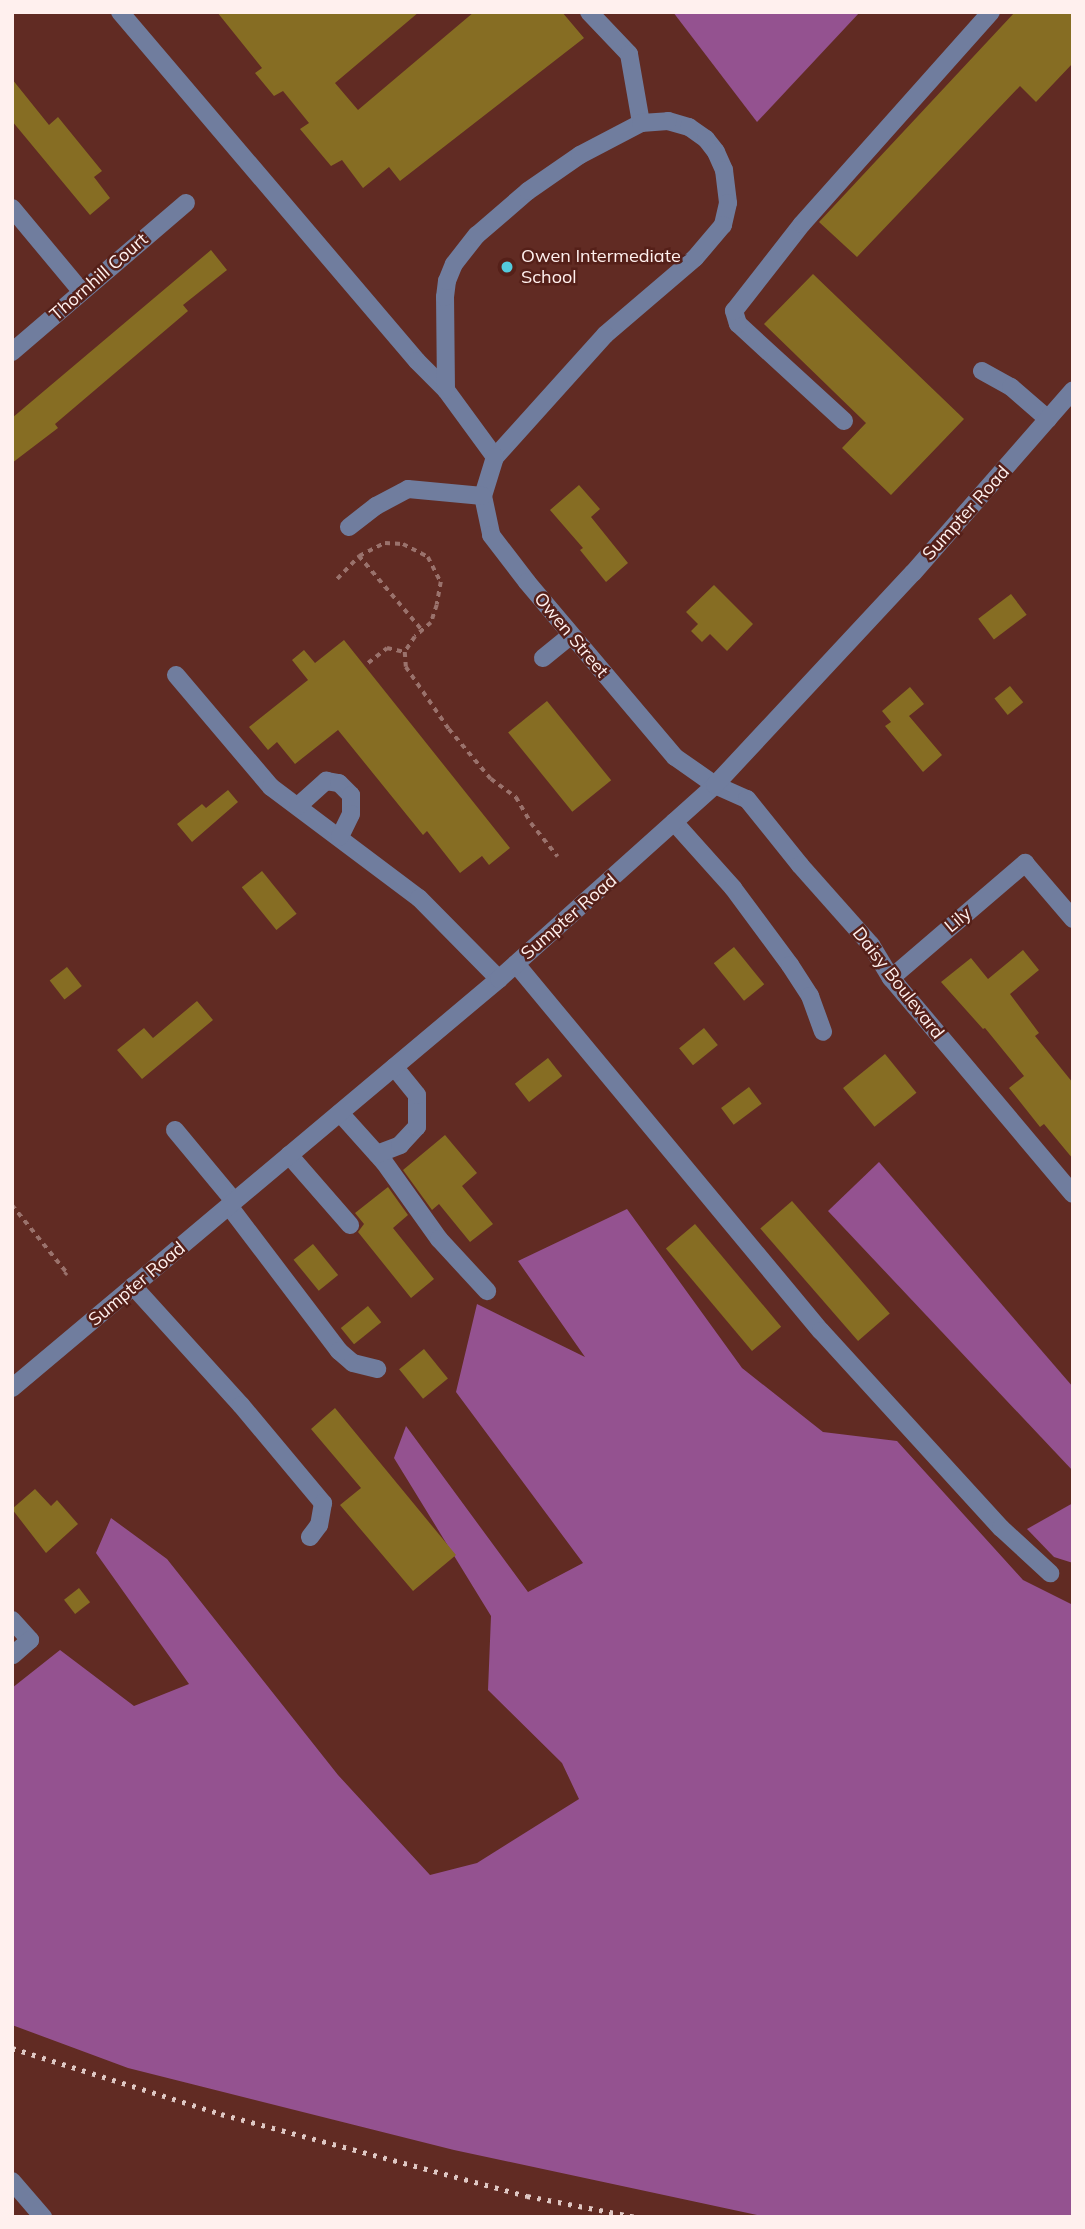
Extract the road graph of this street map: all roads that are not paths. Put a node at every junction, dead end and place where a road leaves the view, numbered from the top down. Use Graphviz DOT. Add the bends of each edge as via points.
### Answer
graph roads {
  1 [pos="120,12"];
  2 [pos="589,12"];
  3 [pos="991,12"];
  4 [pos="641,123"];
  5 [pos="186,202"];
  6 [pos="12,208"];
  7 [pos="82,292"];
  8 [pos="12,352"];
  9 [pos="982,372"];
  10 [pos="446,390"];
  11 [pos="1073,390"];
  12 [pos="1048,419"];
  13 [pos="844,421"];
  14 [pos="495,457"];
  15 [pos="483,496"];
  16 [pos="349,527"];
  17 [pos="571,635"];
  18 [pos="543,659"];
  19 [pos="176,675"];
  20 [pos="715,785"];
  21 [pos="298,806"];
  22 [pos="674,822"];
  23 [pos="340,837"];
  24 [pos="1073,919"];
  25 [pos="516,964"];
  26 [pos="891,978"];
  27 [pos="499,979"];
  28 [pos="823,1032"];
  29 [pos="394,1067"];
  30 [pos="340,1112"];
  31 [pos="175,1130"];
  32 [pos="377,1154"];
  33 [pos="289,1156"];
  34 [pos="1073,1194"];
  35 [pos="231,1204"];
  36 [pos="350,1225"];
  37 [pos="133,1286"];
  38 [pos="487,1290"];
  39 [pos="377,1369"];
  40 [pos="12,1388"];
  41 [pos="310,1537"];
  42 [pos="1050,1573"];
  43 [pos="12,1620"];
  44 [pos="13,1655"];
  45 [pos="12,2181"];
  46 [pos="43,2217"];
  1 -- 10 [label="street" via="416,361"];
  2 -- 4 [label="street" via="629,54"];
  3 -- 13 [label="street" via="802,224 734,311 738,324"];
  4 -- 10 [label="street" via="610,137 528,191 477,235 454,264 445,297"];
  4 -- 14 [label="street" via="668,121 689,127 706,139 724,170 728,202 723,225 695,258 605,335"];
  5 -- 7 [label="street, Thornhill Court"];
  6 -- 7 [label="street"];
  7 -- 8 [label="street, Thornhill Court"];
  9 -- 12 [label="street" via="1011,387"];
  10 -- 14 [label="street"];
  11 -- 12 [label="street, Sumpter Road"];
  12 -- 20 [label="street, Sumpter Road" via="913,573"];
  14 -- 15 [label="street, Owen Street"];
  15 -- 16 [label="street" via="408,489"];
  15 -- 17 [label="street, Owen Street" via="491,535"];
  17 -- 18 [label="street"];
  17 -- 20 [label="street, Owen Street" via="676,757"];
  19 -- 21 [label="street" via="271,787"];
  20 -- 22 [label="street, Sumpter Road"];
  20 -- 26 [label="street, Daisy Boulevard" via="747,799 871,946"];
  21 -- 23 [label="street"];
  21 -- 23 [label="street" via="326,781 339,783 351,795 351,814"];
  22 -- 25 [label="street, Sumpter Road"];
  22 -- 28 [label="street" via="733,888 790,965 810,996"];
  23 -- 27 [label="street" via="419,898"];
  24 -- 26 [label="street, Lily" via="1025,863"];
  25 -- 27 [label="street, Sumpter Road"];
  25 -- 42 [label="street" via="821,1331 1001,1528"];
  26 -- 34 [label="street, Daisy Boulevard"];
  27 -- 29 [label="street, Sumpter Road"];
  29 -- 30 [label="street, Sumpter Road"];
  29 -- 32 [label="street" via="417,1095 417,1127 400,1145"];
  30 -- 32 [label="street"];
  30 -- 33 [label="street, Sumpter Road"];
  31 -- 35 [label="street"];
  32 -- 38 [label="street" via="439,1239"];
  33 -- 35 [label="street, Sumpter Road"];
  33 -- 36 [label="street"];
  35 -- 37 [label="street, Sumpter Road"];
  35 -- 39 [label="street" via="339,1351 353,1363"];
  37 -- 40 [label="street, Sumpter Road"];
  37 -- 41 [label="street" via="323,1503 319,1525"];
  43 -- 44 [label="street" via="30,1640"];
  45 -- 46 [label="street"];
}
